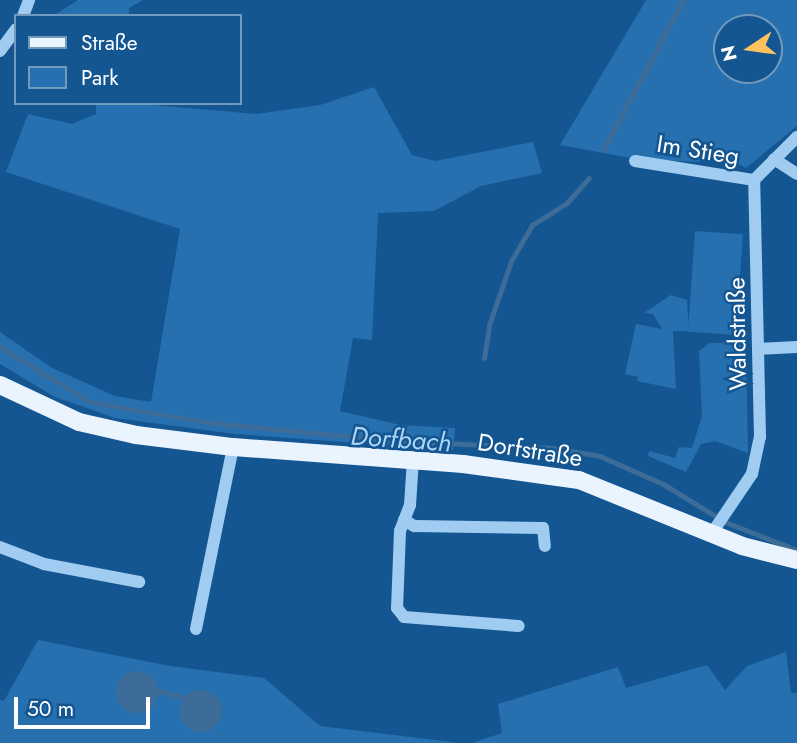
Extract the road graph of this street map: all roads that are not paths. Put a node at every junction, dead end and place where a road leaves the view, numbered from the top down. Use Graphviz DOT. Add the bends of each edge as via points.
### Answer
graph roads {
  1 [pos="14,32"];
  2 [pos="0,51"];
  3 [pos="797,137"];
  4 [pos="774,159"];
  5 [pos="635,161"];
  6 [pos="797,174"];
  7 [pos="754,180"];
  8 [pos="797,347"];
  9 [pos="758,349"];
  10 [pos="0,385"];
  11 [pos="233,447"];
  12 [pos="413,459"];
  13 [pos="404,520"];
  14 [pos="714,530"];
  15 [pos="545,546"];
  16 [pos="0,547"];
  17 [pos="797,560"];
  18 [pos="139,582"];
  19 [pos="519,626"];
  20 [pos="196,629"];
  1 -- 2 [label="street"];
  3 -- 4 [label="street"];
  4 -- 6 [label="street"];
  4 -- 7 [label="street"];
  5 -- 7 [label="street, Im Stieg"];
  7 -- 9 [label="street, Waldstraße"];
  8 -- 9 [label="street"];
  9 -- 14 [label="street, Waldstraße" via="760,437 752,474"];
  10 -- 11 [label="main road, Dorfstraße" via="79,422"];
  11 -- 12 [label="main road, Dorfstraße"];
  11 -- 20 [label="street"];
  12 -- 13 [label="street" via="410,505"];
  12 -- 14 [label="main road, Dorfstraße" via="579,480"];
  13 -- 15 [label="street" via="414,526 542,528"];
  13 -- 19 [label="street" via="397,608 404,617"];
  14 -- 17 [label="main road, Dorfstraße" via="771,556"];
  16 -- 18 [label="street" via="44,564"];
}
